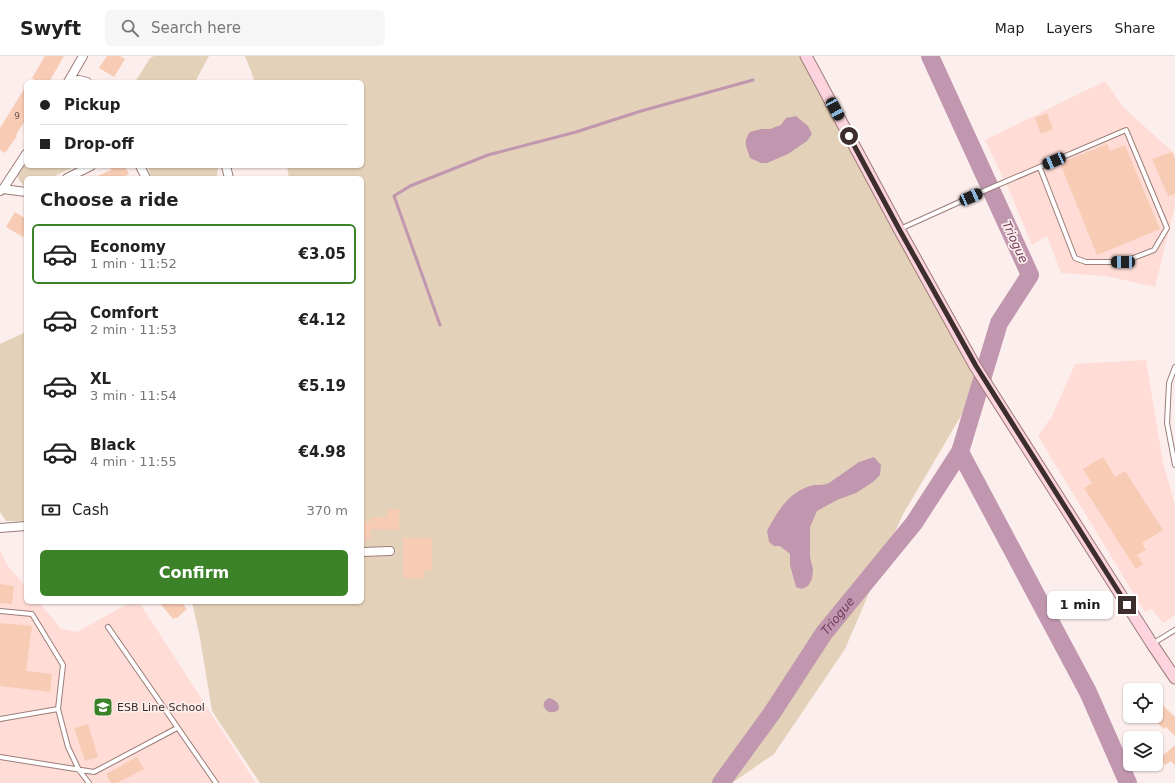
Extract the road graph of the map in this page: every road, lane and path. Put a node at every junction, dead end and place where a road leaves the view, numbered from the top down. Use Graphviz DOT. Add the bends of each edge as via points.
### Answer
graph roads {
  1 [pos="83,56"];
  2 [pos="806,56"];
  3 [pos="69,80"];
  4 [pos="24,157"];
  5 [pos="87,168"];
  6 [pos="1040,168"];
  7 [pos="71,176"];
  8 [pos="2,190"];
  9 [pos="24,192"];
  10 [pos="899,229"];
  11 [pos="1175,367"];
  12 [pos="1175,465"];
  13 [pos="24,526"];
  14 [pos="0,528"];
  15 [pos="390,551"];
  16 [pos="364,552"];
  17 [pos="0,611"];
  18 [pos="108,627"];
  19 [pos="1175,630"];
  20 [pos="1152,644"];
  21 [pos="1175,678"];
  22 [pos="58,709"];
  23 [pos="0,719"];
  24 [pos="177,728"];
  25 [pos="0,757"];
  26 [pos="79,770"];
  27 [pos="89,783"];
  28 [pos="216,783"];
  1 -- 3 [label="street"];
  2 -- 10 [label="main road"];
  4 -- 8 [label="street"];
  5 -- 7 [label="street"];
  6 -- 6 [label="lane" via="1126,130 1167,228 1154,250 1123,262 1086,262 1075,258"];
  6 -- 10 [label="lane"];
  8 -- 9 [label="street"];
  10 -- 20 [label="main road" via="976,366"];
  11 -- 12 [label="lane" via="1169,383 1167,423"];
  13 -- 14 [label="street"];
  15 -- 16 [label="street"];
  17 -- 22 [label="lane" via="32,614 63,665"];
  18 -- 24 [label="lane"];
  19 -- 20 [label="lane"];
  20 -- 21 [label="main road"];
  22 -- 23 [label="lane"];
  22 -- 26 [label="lane" via="68,747"];
  24 -- 26 [label="lane" via="94,772"];
  24 -- 28 [label="lane"];
  25 -- 26 [label="lane"];
  26 -- 27 [label="lane"];
}
